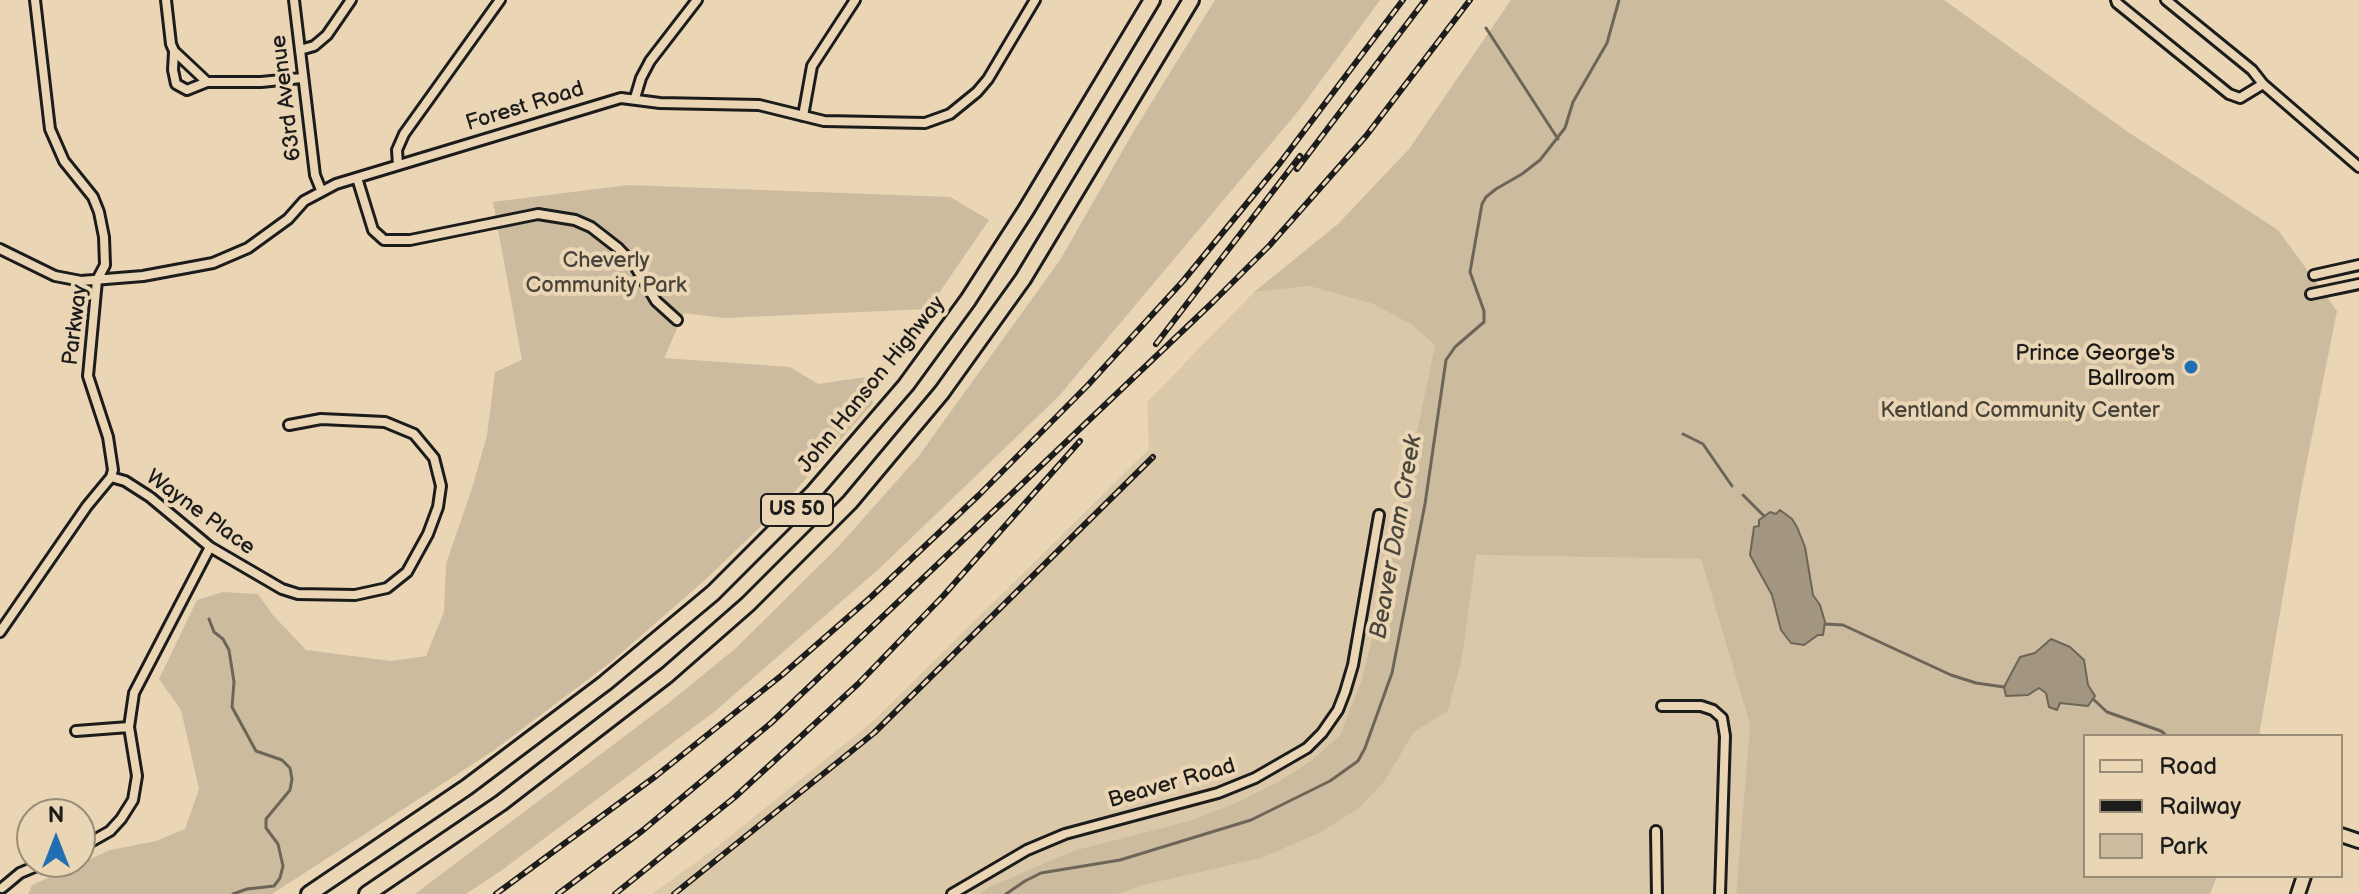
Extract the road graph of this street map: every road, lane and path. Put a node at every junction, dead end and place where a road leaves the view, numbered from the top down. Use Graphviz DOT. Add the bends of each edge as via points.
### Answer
graph roads {
  1 [pos="35,0"];
  2 [pos="166,0"];
  3 [pos="294,0"];
  4 [pos="351,0"];
  5 [pos="500,0"];
  6 [pos="697,0"];
  7 [pos="855,0"];
  8 [pos="1035,0"];
  9 [pos="1152,0"];
  10 [pos="1191,0"];
  11 [pos="1202,0"];
  12 [pos="2116,0"];
  13 [pos="2166,0"];
  14 [pos="300,50"];
  15 [pos="174,51"];
  16 [pos="1150,70"];
  17 [pos="302,78"];
  18 [pos="207,82"];
  19 [pos="2263,84"];
  20 [pos="635,98"];
  21 [pos="803,116"];
  22 [pos="398,165"];
  23 [pos="2359,167"];
  24 [pos="357,178"];
  25 [pos="321,190"];
  26 [pos="1,252"];
  27 [pos="2359,265"];
  28 [pos="2314,275"];
  29 [pos="97,280"];
  30 [pos="2359,284"];
  31 [pos="2311,294"];
  32 [pos="677,320"];
  33 [pos="289,425"];
  34 [pos="111,477"];
  35 [pos="1379,515"];
  36 [pos="210,547"];
  37 [pos="0,632"];
  38 [pos="1662,706"];
  39 [pos="129,727"];
  40 [pos="76,731"];
  41 [pos="1656,831"];
  42 [pos="96,839"];
  43 [pos="16,876"];
  44 [pos="2,888"];
  45 [pos="309,894"];
  46 [pos="367,894"];
  47 [pos="952,894"];
  48 [pos="1657,894"];
  49 [pos="1720,894"];
  1 -- 29 [label="street, Parkway" via="50,129 58,151 99,212 105,265"];
  2 -- 15 [label="street"];
  3 -- 14 [label="street, 63rd Avenue"];
  4 -- 14 [label="street" via="327,35"];
  5 -- 22 [label="street" via="404,134"];
  6 -- 20 [label="street" via="650,61"];
  7 -- 21 [label="street" via="812,66"];
  8 -- 21 [label="street, Forest Road" via="988,79 969,101 941,119 908,124"];
  9 -- 45 [label="highway, John Hanson Highway / US 50" via="961,309 883,412 797,510 713,593 605,683 467,787"];
  10 -- 16 [label="highway, US 50"];
  11 -- 16 [label="highway"];
  12 -- 19 [label="street" via="2229,94 2240,98"];
  13 -- 19 [label="street"];
  14 -- 17 [label="street, 63rd Avenue"];
  15 -- 18 [label="street"];
  15 -- 18 [label="street" via="176,84 187,90"];
  16 -- 46 [label="highway, US 50" via="997,316 920,420 835,519 721,629 642,695 501,803"];
  17 -- 18 [label="street"];
  17 -- 25 [label="street, 63rd Avenue"];
  19 -- 23 [label="street"];
  20 -- 21 [label="street, Forest Road" via="759,105"];
  20 -- 22 [label="street, Forest Road" via="606,101"];
  22 -- 24 [label="street, Forest Road"];
  24 -- 25 [label="street, Forest Road"];
  24 -- 32 [label="street" via="373,230 384,240 410,240 538,214 591,227 635,266 656,301"];
  25 -- 29 [label="street, Forest Road" via="267,235 228,258"];
  26 -- 29 [label="street, Forest Road" via="55,276"];
  27 -- 28 [label="street"];
  29 -- 34 [label="street, Parkway" via="88,376 111,450"];
  30 -- 31 [label="street"];
  33 -- 36 [label="street, Wayne Place" via="321,419 385,422 414,434 425,446 439,472 440,497 407,572 373,593 298,594"];
  34 -- 36 [label="street, Wayne Place" via="150,497"];
  34 -- 37 [label="street"];
  35 -- 47 [label="street, Beaver Road" via="1345,692 1330,722 1307,748 1218,793 1065,834"];
  36 -- 39 [label="street" via="139,682"];
  38 -- 49 [label="street" via="1708,708 1724,725"];
  39 -- 40 [label="street"];
  39 -- 42 [label="street" via="137,776 133,800 110,831"];
  41 -- 48 [label="street"];
  43 -- 44 [label="street"];
}
